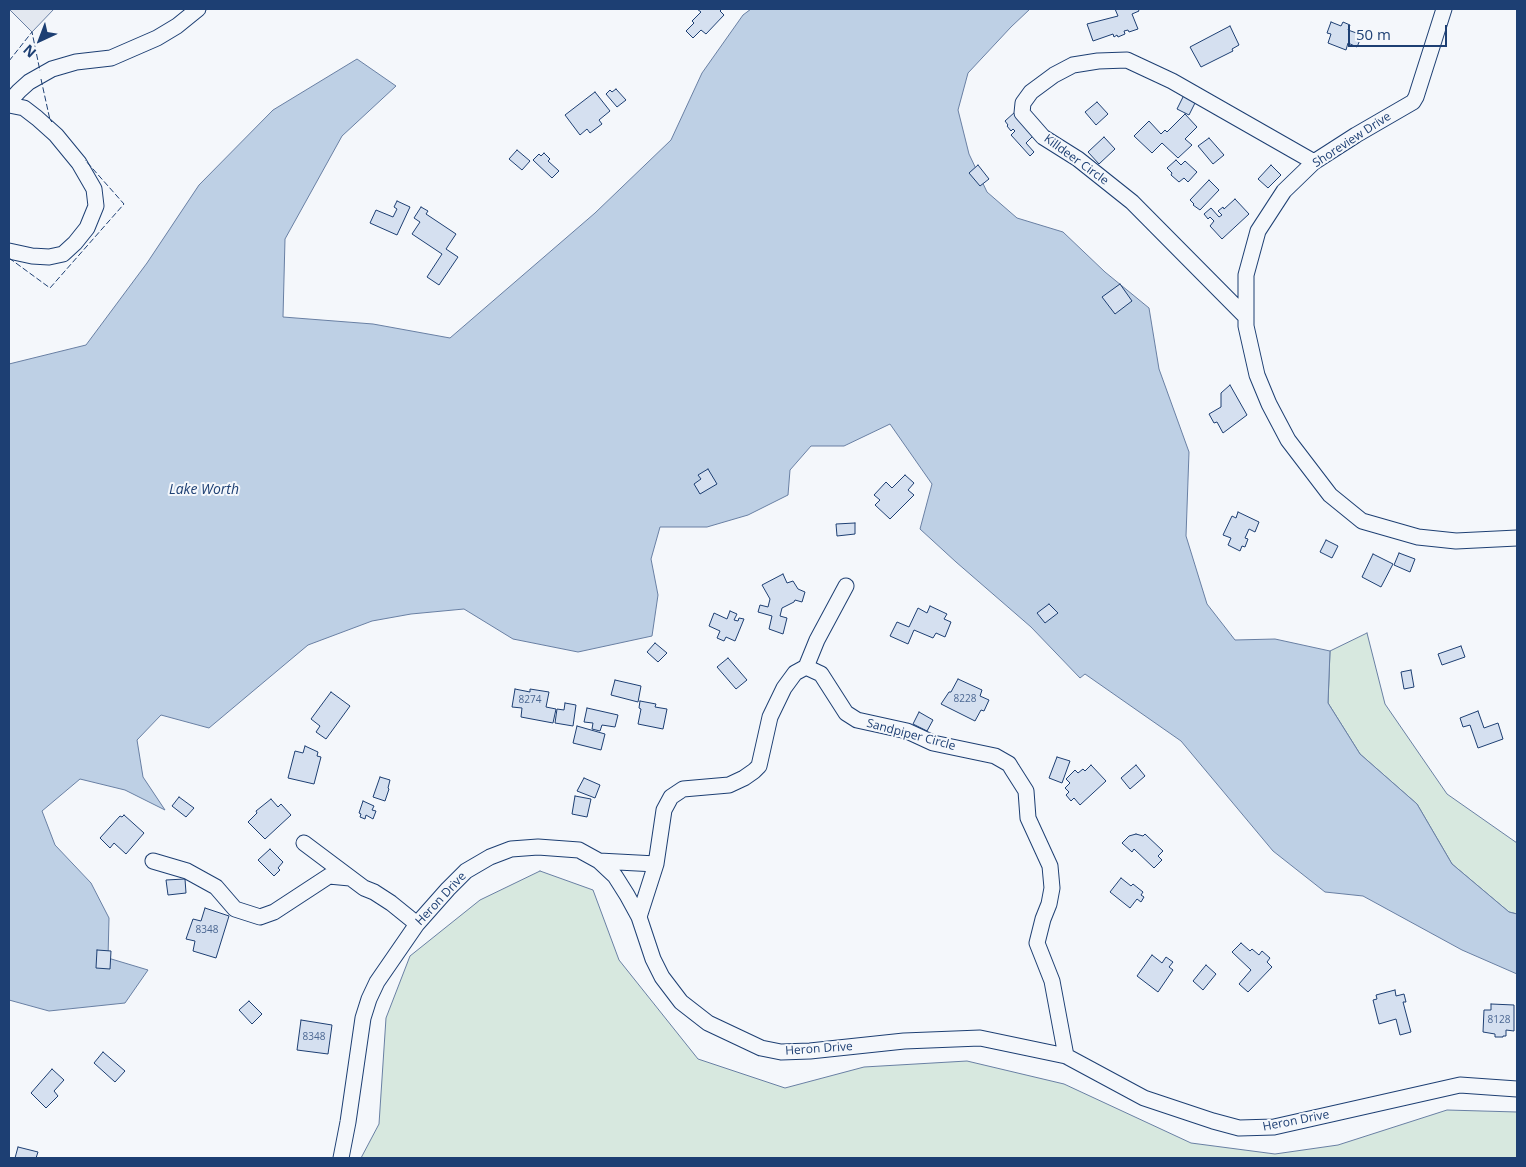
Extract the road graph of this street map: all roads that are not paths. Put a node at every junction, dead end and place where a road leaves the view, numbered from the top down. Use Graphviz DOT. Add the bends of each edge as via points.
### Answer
graph roads {
  1 [pos="198,9"];
  2 [pos="1444,9"];
  3 [pos="9,104"];
  4 [pos="1314,162"];
  5 [pos="9,251"];
  6 [pos="1246,317"];
  7 [pos="1517,538"];
  8 [pos="846,586"];
  9 [pos="806,667"];
  10 [pos="304,843"];
  11 [pos="153,861"];
  12 [pos="599,861"];
  13 [pos="656,864"];
  14 [pos="350,878"];
  15 [pos="639,917"];
  16 [pos="416,924"];
  17 [pos="1066,1056"];
  18 [pos="1517,1090"];
  19 [pos="341,1158"];
  1 -- 3 [label="street" via="157,38 118,56 52,69 29,82"];
  2 -- 4 [label="street, Shoreview Drive" via="1413,102"];
  3 -- 5 [label="street" via="24,108 56,135 79,163 94,189 96,206 87,228 63,254 32,256"];
  4 -- 6 [label="street, Shoreview Drive" via="1284,192 1258,231 1246,274"];
  4 -- 6 [label="street, Killdeer Circle" via="1172,81 1127,60 1073,66 1046,81 1023,104 1022,113 1043,137 1078,159 1132,202"];
  6 -- 7 [label="street, Shoreview Drive" via="1257,375 1288,440 1330,494 1362,521 1418,537 1456,541"];
  8 -- 9 [label="street"];
  9 -- 13 [label="street" via="795,673 784,688 770,717 759,766 754,771 729,784 683,789 671,797 664,810"];
  9 -- 17 [label="street, Sandpiper Circle" via="821,674 846,713 857,720 907,731 933,743 995,756 1009,764 1026,791 1028,818 1050,866 1052,888 1038,943 1052,981"];
  10 -- 14 [label="street"];
  11 -- 14 [label="street" via="187,871 216,887 235,909 260,917 274,912 329,876"];
  12 -- 13 [label="street"];
  12 -- 15 [label="street, Heron Drive" via="615,876"];
  12 -- 16 [label="street, Heron Drive" via="579,850 511,849 466,871"];
  13 -- 15 [label="street"];
  14 -- 16 [label="street" via="391,903"];
  15 -- 17 [label="street, Heron Drive" via="653,959 681,1002 708,1023 761,1048 781,1052 810,1051 904,1041 980,1038"];
  16 -- 19 [label="street, Heron Drive" via="369,999 360,1034"];
  17 -- 18 [label="street, Heron Drive" via="1144,1098 1239,1128 1274,1126 1460,1085"];
}
